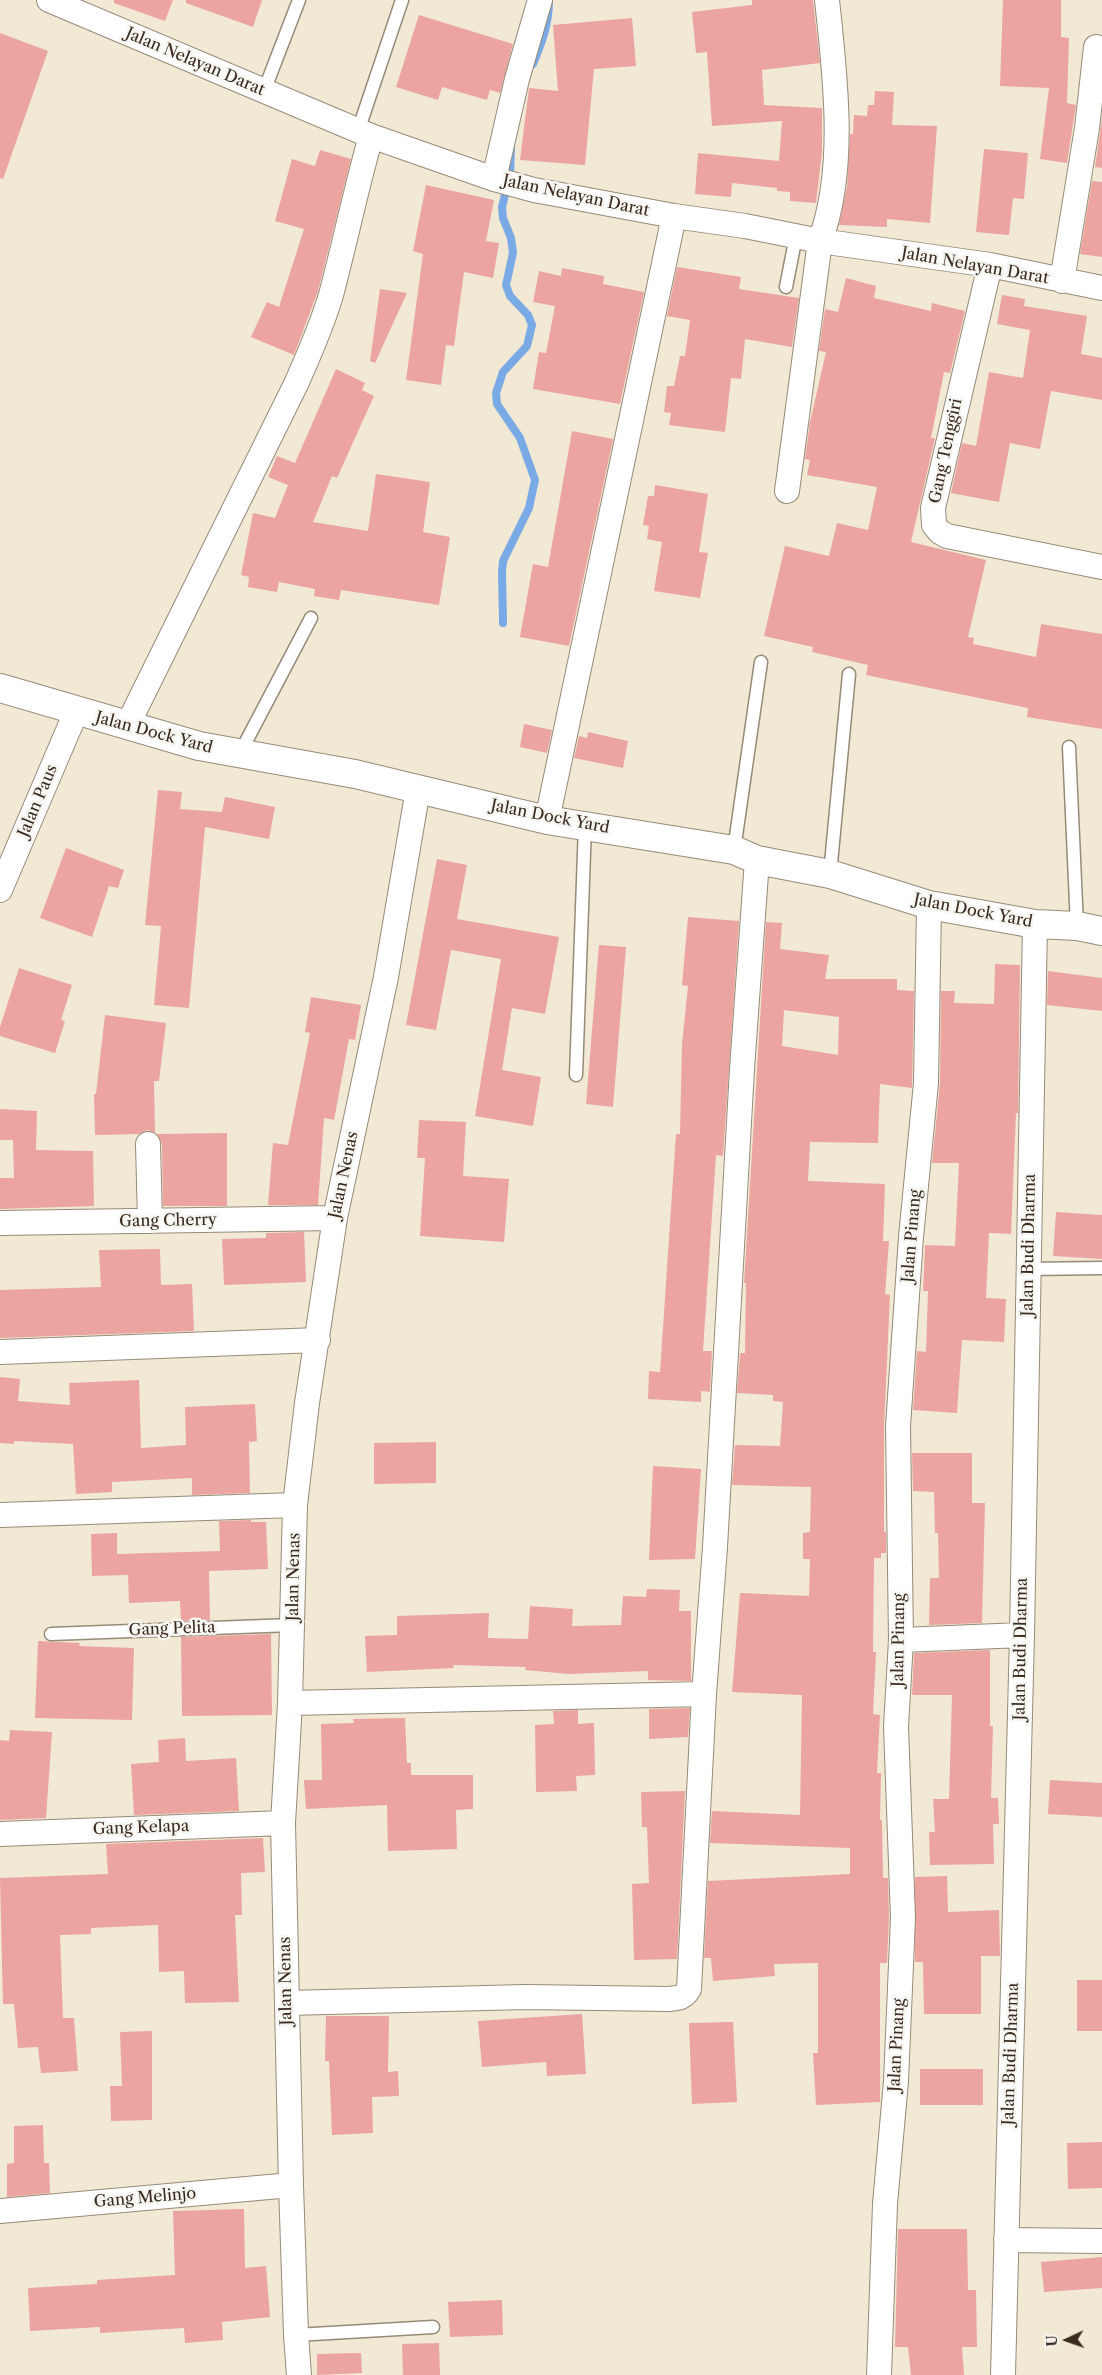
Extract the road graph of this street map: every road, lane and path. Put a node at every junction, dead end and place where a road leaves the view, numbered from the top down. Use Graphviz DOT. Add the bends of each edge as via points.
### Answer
graph roads {
  1 [pos="299,0"];
  2 [pos="402,0"];
  3 [pos="540,0"];
  4 [pos="827,0"];
  5 [pos="61,2"];
  6 [pos="1096,47"];
  7 [pos="264,91"];
  8 [pos="364,134"];
  9 [pos="497,180"];
  10 [pos="674,216"];
  11 [pos="796,236"];
  12 [pos="820,241"];
  13 [pos="990,265"];
  14 [pos="1062,281"];
  15 [pos="786,287"];
  16 [pos="1102,288"];
  17 [pos="787,492"];
  18 [pos="1102,567"];
  19 [pos="311,618"];
  20 [pos="761,662"];
  21 [pos="849,674"];
  22 [pos="0,688"];
  23 [pos="76,712"];
  24 [pos="127,726"];
  25 [pos="1069,747"];
  26 [pos="240,754"];
  27 [pos="418,789"];
  28 [pos="548,820"];
  29 [pos="585,825"];
  30 [pos="745,855"];
  31 [pos="830,874"];
  32 [pos="0,890"];
  33 [pos="929,906"];
  34 [pos="1035,924"];
  35 [pos="1089,929"];
  36 [pos="576,1074"];
  37 [pos="148,1144"];
  38 [pos="335,1218"];
  39 [pos="150,1221"];
  40 [pos="0,1223"];
  41 [pos="1102,1268"];
  42 [pos="1029,1269"];
  43 [pos="318,1340"];
  44 [pos="0,1352"];
  45 [pos="295,1506"];
  46 [pos="0,1515"];
  47 [pos="292,1625"];
  48 [pos="51,1634"];
  49 [pos="1022,1635"];
  50 [pos="901,1640"];
  51 [pos="704,1694"];
  52 [pos="290,1703"];
  53 [pos="283,1823"];
  54 [pos="0,1834"];
  55 [pos="287,2003"];
  56 [pos="291,2185"];
  57 [pos="0,2211"];
  58 [pos="1006,2240"];
  59 [pos="1102,2241"];
  60 [pos="433,2327"];
  61 [pos="296,2335"];
  62 [pos="299,2375"];
  63 [pos="879,2375"];
  64 [pos="1003,2375"];
  1 -- 7 [label="lane"];
  2 -- 8 [label="lane"];
  3 -- 9 [label="street" via="517,78"];
  4 -- 12 [label="street" via="834,64 836,141 829,216"];
  5 -- 7 [label="street, Jalan Nelayan Darat"];
  6 -- 14 [label="street" via="1087,128"];
  7 -- 8 [label="street, Jalan Nelayan Darat"];
  8 -- 9 [label="street, Jalan Nelayan Darat"];
  8 -- 24 [label="street" via="330,297 313,344"];
  9 -- 10 [label="street, Jalan Nelayan Darat"];
  10 -- 11 [label="street, Jalan Nelayan Darat"];
  10 -- 28 [label="street"];
  11 -- 12 [label="street, Jalan Nelayan Darat"];
  11 -- 15 [label="lane"];
  12 -- 13 [label="street, Jalan Nelayan Darat"];
  12 -- 17 [label="street"];
  13 -- 14 [label="street, Jalan Nelayan Darat"];
  13 -- 18 [label="street, Gang Tenggiri" via="933,508 934,525 947,536"];
  14 -- 16 [label="street, Jalan Nelayan Darat"];
  19 -- 26 [label="lane"];
  20 -- 30 [label="lane"];
  21 -- 31 [label="lane"];
  22 -- 23 [label="street, Jalan Dock Yard"];
  23 -- 24 [label="street, Jalan Dock Yard"];
  23 -- 32 [label="street, Jalan Paus"];
  24 -- 26 [label="street, Jalan Dock Yard"];
  25 -- 35 [label="lane"];
  26 -- 27 [label="street, Jalan Dock Yard" via="355,774"];
  27 -- 28 [label="street, Jalan Dock Yard"];
  27 -- 38 [label="street, Jalan Nenas" via="386,977"];
  28 -- 29 [label="street, Jalan Dock Yard"];
  29 -- 30 [label="street, Jalan Dock Yard"];
  29 -- 36 [label="lane"];
  30 -- 31 [label="street, Jalan Dock Yard"];
  30 -- 51 [label="street" via="741,1080"];
  31 -- 33 [label="street, Jalan Dock Yard"];
  33 -- 34 [label="street, Jalan Dock Yard"];
  33 -- 50 [label="street, Jalan Pinang" via="926,1083 898,1426"];
  34 -- 35 [label="street, Jalan Dock Yard"];
  34 -- 42 [label="street, Jalan Budi Dharma"];
  37 -- 39 [label="street"];
  38 -- 39 [label="street, Gang Cherry"];
  38 -- 43 [label="street, Jalan Nenas"];
  39 -- 40 [label="street, Gang Cherry"];
  41 -- 42 [label="lane"];
  42 -- 49 [label="street, Jalan Budi Dharma"];
  43 -- 44 [label="street"];
  43 -- 45 [label="street, Jalan Nenas"];
  45 -- 46 [label="street"];
  45 -- 47 [label="street, Jalan Nenas"];
  47 -- 48 [label="lane, Gang Pelita"];
  47 -- 52 [label="street, Jalan Nenas"];
  49 -- 50 [label="street"];
  49 -- 58 [label="street, Jalan Budi Dharma"];
  50 -- 63 [label="street, Jalan Pinang" via="896,1727 903,1918 896,2081 885,2204"];
  51 -- 52 [label="street"];
  51 -- 55 [label="street" via="691,1970 686,1995 669,1999 525,1997"];
  52 -- 53 [label="street, Jalan Nenas"];
  53 -- 54 [label="street, Gang Kelapa"];
  53 -- 55 [label="street, Jalan Nenas"];
  55 -- 56 [label="street, Jalan Nenas"];
  56 -- 57 [label="street, Gang Melinjo"];
  56 -- 61 [label="street, Jalan Nenas"];
  58 -- 59 [label="street"];
  58 -- 64 [label="street, Jalan Budi Dharma"];
  60 -- 61 [label="lane"];
  61 -- 62 [label="street, Jalan Nenas"];
}
